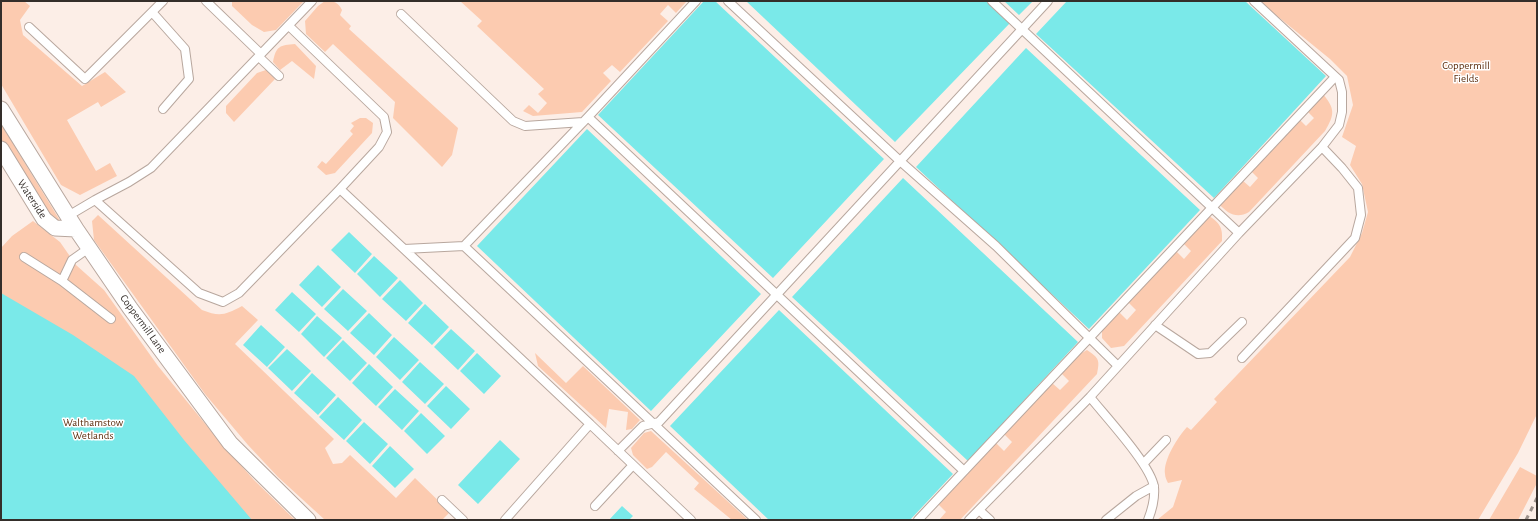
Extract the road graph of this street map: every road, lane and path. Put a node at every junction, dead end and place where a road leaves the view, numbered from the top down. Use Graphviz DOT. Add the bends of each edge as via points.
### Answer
graph roads {
  1 [pos="206,1"];
  2 [pos="312,1"];
  3 [pos="696,1"];
  4 [pos="728,1"];
  5 [pos="992,1"];
  6 [pos="1048,1"];
  7 [pos="1254,1"];
  8 [pos="158,3"];
  9 [pos="152,12"];
  10 [pos="401,14"];
  11 [pos="289,26"];
  12 [pos="29,27"];
  13 [pos="1022,29"];
  14 [pos="260,56"];
  15 [pos="279,76"];
  16 [pos="1335,77"];
  17 [pos="1,109"];
  18 [pos="163,109"];
  19 [pos="585,120"];
  20 [pos="1322,147"];
  21 [pos="1,149"];
  22 [pos="900,161"];
  23 [pos="340,189"];
  24 [pos="95,200"];
  25 [pos="1211,207"];
  26 [pos="72,223"];
  27 [pos="1239,233"];
  28 [pos="464,246"];
  29 [pos="89,248"];
  30 [pos="404,249"];
  31 [pos="24,257"];
  32 [pos="62,282"];
  33 [pos="776,295"];
  34 [pos="111,319"];
  35 [pos="1242,322"];
  36 [pos="1155,325"];
  37 [pos="1089,337"];
  38 [pos="1242,358"];
  39 [pos="1118,366"];
  40 [pos="1090,397"];
  41 [pos="653,423"];
  42 [pos="590,424"];
  43 [pos="1166,440"];
  44 [pos="618,451"];
  45 [pos="1144,463"];
  46 [pos="633,465"];
  47 [pos="964,471"];
  48 [pos="1154,486"];
  49 [pos="442,500"];
  50 [pos="595,506"];
  51 [pos="979,510"];
  52 [pos="308,520"];
  53 [pos="463,520"];
  54 [pos="505,520"];
  55 [pos="691,520"];
  56 [pos="756,520"];
  57 [pos="918,520"];
  58 [pos="969,520"];
  59 [pos="990,520"];
  60 [pos="1106,520"];
  61 [pos="1148,520"];
  1 -- 14 [label="lane"];
  2 -- 11 [label="lane"];
  3 -- 19 [label="lane"];
  4 -- 22 [label="lane"];
  5 -- 13 [label="lane"];
  6 -- 13 [label="lane"];
  7 -- 16 [label="lane"];
  8 -- 9 [label="lane"];
  9 -- 12 [label="lane" via="85,79"];
  9 -- 18 [label="lane" via="185,49 189,79"];
  10 -- 19 [label="lane" via="513,121 525,126"];
  11 -- 14 [label="lane"];
  11 -- 23 [label="lane" via="384,117 387,132 379,147"];
  13 -- 22 [label="lane"];
  13 -- 25 [label="lane"];
  14 -- 15 [label="lane"];
  14 -- 24 [label="lane" via="151,168"];
  16 -- 20 [label="lane" via="1339,80 1342,92 1342,112 1339,125"];
  16 -- 25 [label="lane"];
  17 -- 26 [label="street, Coppermill Lane"];
  19 -- 28 [label="lane"];
  19 -- 33 [label="lane"];
  20 -- 27 [label="lane"];
  20 -- 38 [label="lane" via="1358,188 1361,215 1355,238"];
  21 -- 26 [label="street, Waterside" via="44,220 55,228"];
  22 -- 33 [label="lane"];
  22 -- 37 [label="lane" via="996,246"];
  23 -- 24 [label="lane" via="239,294 223,302 199,293"];
  23 -- 30 [label="lane"];
  24 -- 26 [label="lane"];
  25 -- 27 [label="lane"];
  25 -- 37 [label="lane"];
  26 -- 29 [label="street, Coppermill Lane"];
  27 -- 36 [label="lane"];
  28 -- 30 [label="lane"];
  28 -- 41 [label="lane"];
  29 -- 32 [label="lane" via="72,260"];
  29 -- 52 [label="street, Coppermill Lane" via="230,443"];
  30 -- 42 [label="lane"];
  31 -- 32 [label="lane"];
  32 -- 34 [label="lane"];
  33 -- 41 [label="lane" via="659,422"];
  33 -- 47 [label="lane"];
  35 -- 36 [label="lane" via="1210,353 1198,354"];
  36 -- 39 [label="lane"];
  37 -- 39 [label="lane"];
  37 -- 47 [label="lane"];
  39 -- 40 [label="lane"];
  40 -- 45 [label="lane"];
  40 -- 51 [label="lane"];
  41 -- 44 [label="lane" via="643,426"];
  41 -- 56 [label="lane"];
  42 -- 44 [label="lane"];
  42 -- 54 [label="lane"];
  43 -- 45 [label="lane"];
  44 -- 46 [label="lane"];
  45 -- 48 [label="lane"];
  46 -- 50 [label="lane"];
  46 -- 55 [label="lane"];
  47 -- 57 [label="lane"];
  48 -- 60 [label="lane" via="1136,496"];
  48 -- 61 [label="lane"];
  49 -- 53 [label="lane"];
  51 -- 58 [label="lane"];
  51 -- 59 [label="lane"];
}
